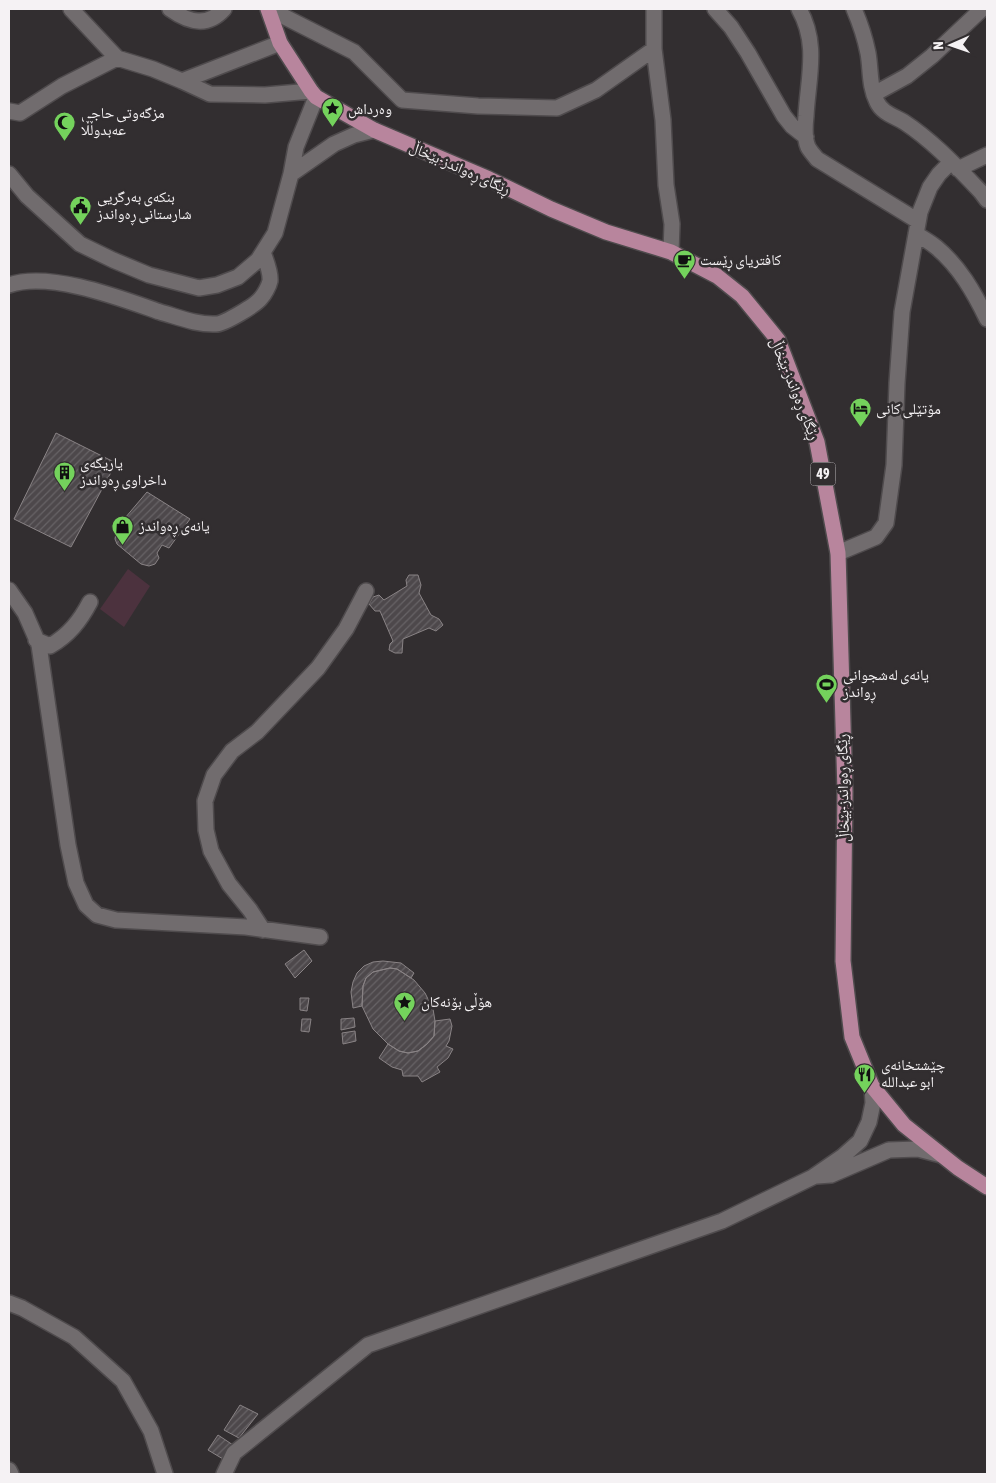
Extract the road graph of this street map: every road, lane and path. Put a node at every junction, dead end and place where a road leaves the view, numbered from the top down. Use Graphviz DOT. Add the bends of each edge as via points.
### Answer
graph roads {
  1 [pos="71,9"];
  2 [pos="170,9"];
  3 [pos="224,9"];
  4 [pos="268,9"];
  5 [pos="654,9"];
  6 [pos="715,9"];
  7 [pos="799,9"];
  8 [pos="854,9"];
  9 [pos="982,9"];
  10 [pos="280,43"];
  11 [pos="654,49"];
  12 [pos="117,58"];
  13 [pos="182,81"];
  14 [pos="313,94"];
  15 [pos="874,94"];
  16 [pos="9,112"];
  17 [pos="374,130"];
  18 [pos="806,137"];
  19 [pos="987,155"];
  20 [pos="955,165"];
  21 [pos="9,174"];
  22 [pos="291,174"];
  23 [pos="987,200"];
  24 [pos="917,228"];
  25 [pos="263,252"];
  26 [pos="671,252"];
  27 [pos="9,285"];
  28 [pos="987,319"];
  29 [pos="838,553"];
  30 [pos="9,590"];
  31 [pos="366,591"];
  32 [pos="90,602"];
  33 [pos="36,640"];
  34 [pos="263,930"];
  35 [pos="320,937"];
  36 [pos="872,1086"];
  37 [pos="941,1155"];
  38 [pos="813,1177"];
  39 [pos="987,1187"];
  40 [pos="9,1303"];
  41 [pos="9,1470"];
  42 [pos="11,1474"];
  43 [pos="165,1474"];
  44 [pos="224,1474"];
  1 -- 12 [label="street"];
  2 -- 3 [label="street" via="182,18 197,22"];
  4 -- 10 [label="main road, ڕێگای ڕەواندز-بێخاڵ / 49"];
  4 -- 11 [label="street" via="354,52 402,100 557,108 596,90"];
  5 -- 11 [label="street"];
  6 -- 18 [label="street" via="748,53 784,116"];
  7 -- 18 [label="street" via="810,43 812,66"];
  8 -- 15 [label="street" via="868,54"];
  9 -- 15 [label="street" via="907,76"];
  10 -- 13 [label="street"];
  10 -- 14 [label="main road, ڕێگای ڕەواندز-بێخاڵ / 49"];
  11 -- 26 [label="street" via="672,224"];
  12 -- 13 [label="street"];
  12 -- 16 [label="street" via="62,86 20,113"];
  13 -- 14 [label="street" via="210,94"];
  14 -- 17 [label="main road, ڕێگای ڕەواندز-بێخاڵ / 49"];
  14 -- 22 [label="street"];
  15 -- 20 [label="street" via="880,107 905,123"];
  17 -- 22 [label="street" via="354,134 334,144"];
  17 -- 26 [label="main road, ڕێگای ڕەواندز-بێخاڵ / 49" via="578,221"];
  18 -- 24 [label="street" via="817,159"];
  19 -- 20 [label="street"];
  20 -- 23 [label="street"];
  20 -- 24 [label="street" via="939,174 930,187"];
  21 -- 25 [label="street" via="27,196 80,244 149,275 198,288 217,285 238,277"];
  22 -- 25 [label="street" via="275,233"];
  24 -- 28 [label="street" via="957,268 977,297"];
  24 -- 29 [label="street" via="902,312 894,465 886,523 876,537"];
  25 -- 27 [label="street" via="270,282 261,299 217,325 190,321 76,286 39,281"];
  26 -- 29 [label="main road, ڕێگای ڕەواندز-بێخاڵ / 49" via="730,286 778,340 818,442"];
  29 -- 36 [label="main road, ڕێگای ڕەواندز-بێخاڵ / 49" via="845,792 843,961 852,1037"];
  30 -- 33 [label="street" via="25,613"];
  31 -- 34 [label="street" via="346,630 318,668 257,732 232,750 214,775 205,801 211,851 229,884"];
  32 -- 33 [label="street" via="81,619 61,640 50,646"];
  33 -- 34 [label="street" via="68,845 76,883 86,905 96,915 116,920"];
  34 -- 35 [label="street"];
  36 -- 37 [label="main road, ڕێگای ڕەواندز-بێخاڵ / 49" via="904,1125"];
  36 -- 38 [label="street" via="869,1122 860,1142"];
  37 -- 38 [label="street" via="918,1149 889,1150 831,1175"];
  37 -- 39 [label="main road, ڕێگای ڕەواندز-بێخاڵ / 49"];
  38 -- 44 [label="street" via="722,1221 368,1345 234,1453"];
  40 -- 43 [label="street" via="74,1337 122,1381 151,1431"];
  41 -- 42 [label="street"];
}
